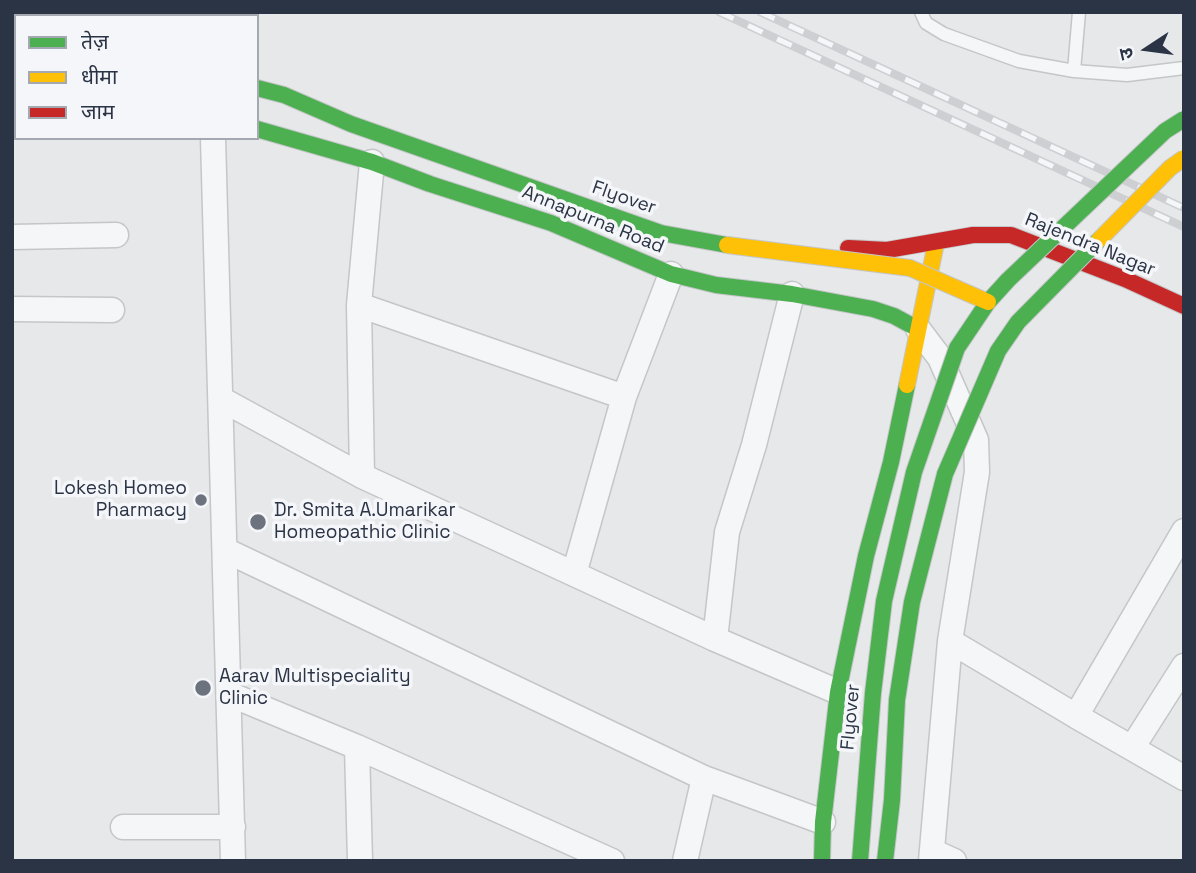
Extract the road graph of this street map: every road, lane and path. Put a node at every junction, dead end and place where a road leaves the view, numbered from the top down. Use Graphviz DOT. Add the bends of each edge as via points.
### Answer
graph roads {
  1 [pos="921,12"];
  2 [pos="1079,12"];
  3 [pos="1184,68"];
  4 [pos="1074,71"];
  5 [pos="259,79"];
  6 [pos="259,89"];
  7 [pos="1184,119"];
  8 [pos="259,130"];
  9 [pos="214,140"];
  10 [pos="1184,158"];
  11 [pos="372,162"];
  12 [pos="116,235"];
  13 [pos="12,237"];
  14 [pos="937,243"];
  15 [pos="671,274"];
  16 [pos="792,294"];
  17 [pos="359,305"];
  18 [pos="1184,306"];
  19 [pos="12,309"];
  20 [pos="112,310"];
  21 [pos="1003,312"];
  22 [pos="918,329"];
  23 [pos="624,397"];
  24 [pos="220,399"];
  25 [pos="362,476"];
  26 [pos="1184,531"];
  27 [pos="225,550"];
  28 [pos="574,574"];
  29 [pos="715,639"];
  30 [pos="950,641"];
  31 [pos="1184,666"];
  32 [pos="838,692"];
  33 [pos="229,694"];
  34 [pos="1076,716"];
  35 [pos="357,747"];
  36 [pos="1132,748"];
  37 [pos="704,778"];
  38 [pos="1184,778"];
  39 [pos="823,822"];
  40 [pos="123,827"];
  41 [pos="233,827"];
  42 [pos="931,856"];
  43 [pos="233,861"];
  44 [pos="360,861"];
  45 [pos="612,861"];
  46 [pos="685,861"];
  47 [pos="822,861"];
  48 [pos="860,861"];
  49 [pos="885,861"];
  50 [pos="954,861"];
  1 -- 4 [label="lane" via="926,23 944,34 1019,61"];
  2 -- 4 [label="lane"];
  3 -- 4 [label="lane" via="1127,75"];
  5 -- 14 [label="main road, Rajendra Nagar" via="325,98 685,229 785,246 887,250"];
  6 -- 21 [label="main road, Flyover, bridge" via="661,233 746,249 910,268"];
  7 -- 21 [label="main road, Flyover, bridge" via="1165,131 1008,280"];
  8 -- 11 [label="main road, Annapurna Road"];
  9 -- 24 [label="street"];
  10 -- 21 [label="main road, Flyover, bridge"];
  11 -- 15 [label="main road, Annapurna Road" via="551,223"];
  11 -- 17 [label="street"];
  12 -- 13 [label="street"];
  14 -- 18 [label="main road, Rajendra Nagar" via="973,235 1011,235"];
  14 -- 22 [label="main road"];
  15 -- 16 [label="main road, Annapurna Road" via="716,285"];
  15 -- 23 [label="street"];
  16 -- 22 [label="main road, Annapurna Road" via="873,309"];
  16 -- 29 [label="street" via="727,532"];
  17 -- 23 [label="street"];
  17 -- 25 [label="street"];
  19 -- 20 [label="street"];
  21 -- 48 [label="main road, Flyover, bridge" via="957,348 914,472 884,601"];
  21 -- 49 [label="main road, Flyover, bridge" via="998,351 945,474 912,602 897,700"];
  22 -- 30 [label="street" via="940,358 976,440 977,472"];
  22 -- 32 [label="main road"];
  23 -- 28 [label="street"];
  24 -- 25 [label="street"];
  24 -- 27 [label="street"];
  25 -- 28 [label="street"];
  26 -- 34 [label="street"];
  27 -- 33 [label="street"];
  27 -- 37 [label="street"];
  28 -- 29 [label="street"];
  29 -- 32 [label="street"];
  30 -- 34 [label="street"];
  30 -- 42 [label="street"];
  31 -- 36 [label="street"];
  32 -- 39 [label="main road"];
  33 -- 35 [label="street"];
  33 -- 41 [label="street"];
  34 -- 36 [label="street"];
  35 -- 44 [label="street"];
  35 -- 45 [label="street"];
  36 -- 38 [label="street"];
  37 -- 39 [label="street"];
  37 -- 46 [label="street"];
  39 -- 47 [label="main road"];
  40 -- 41 [label="street"];
  41 -- 43 [label="street"];
  42 -- 50 [label="street"];
}
